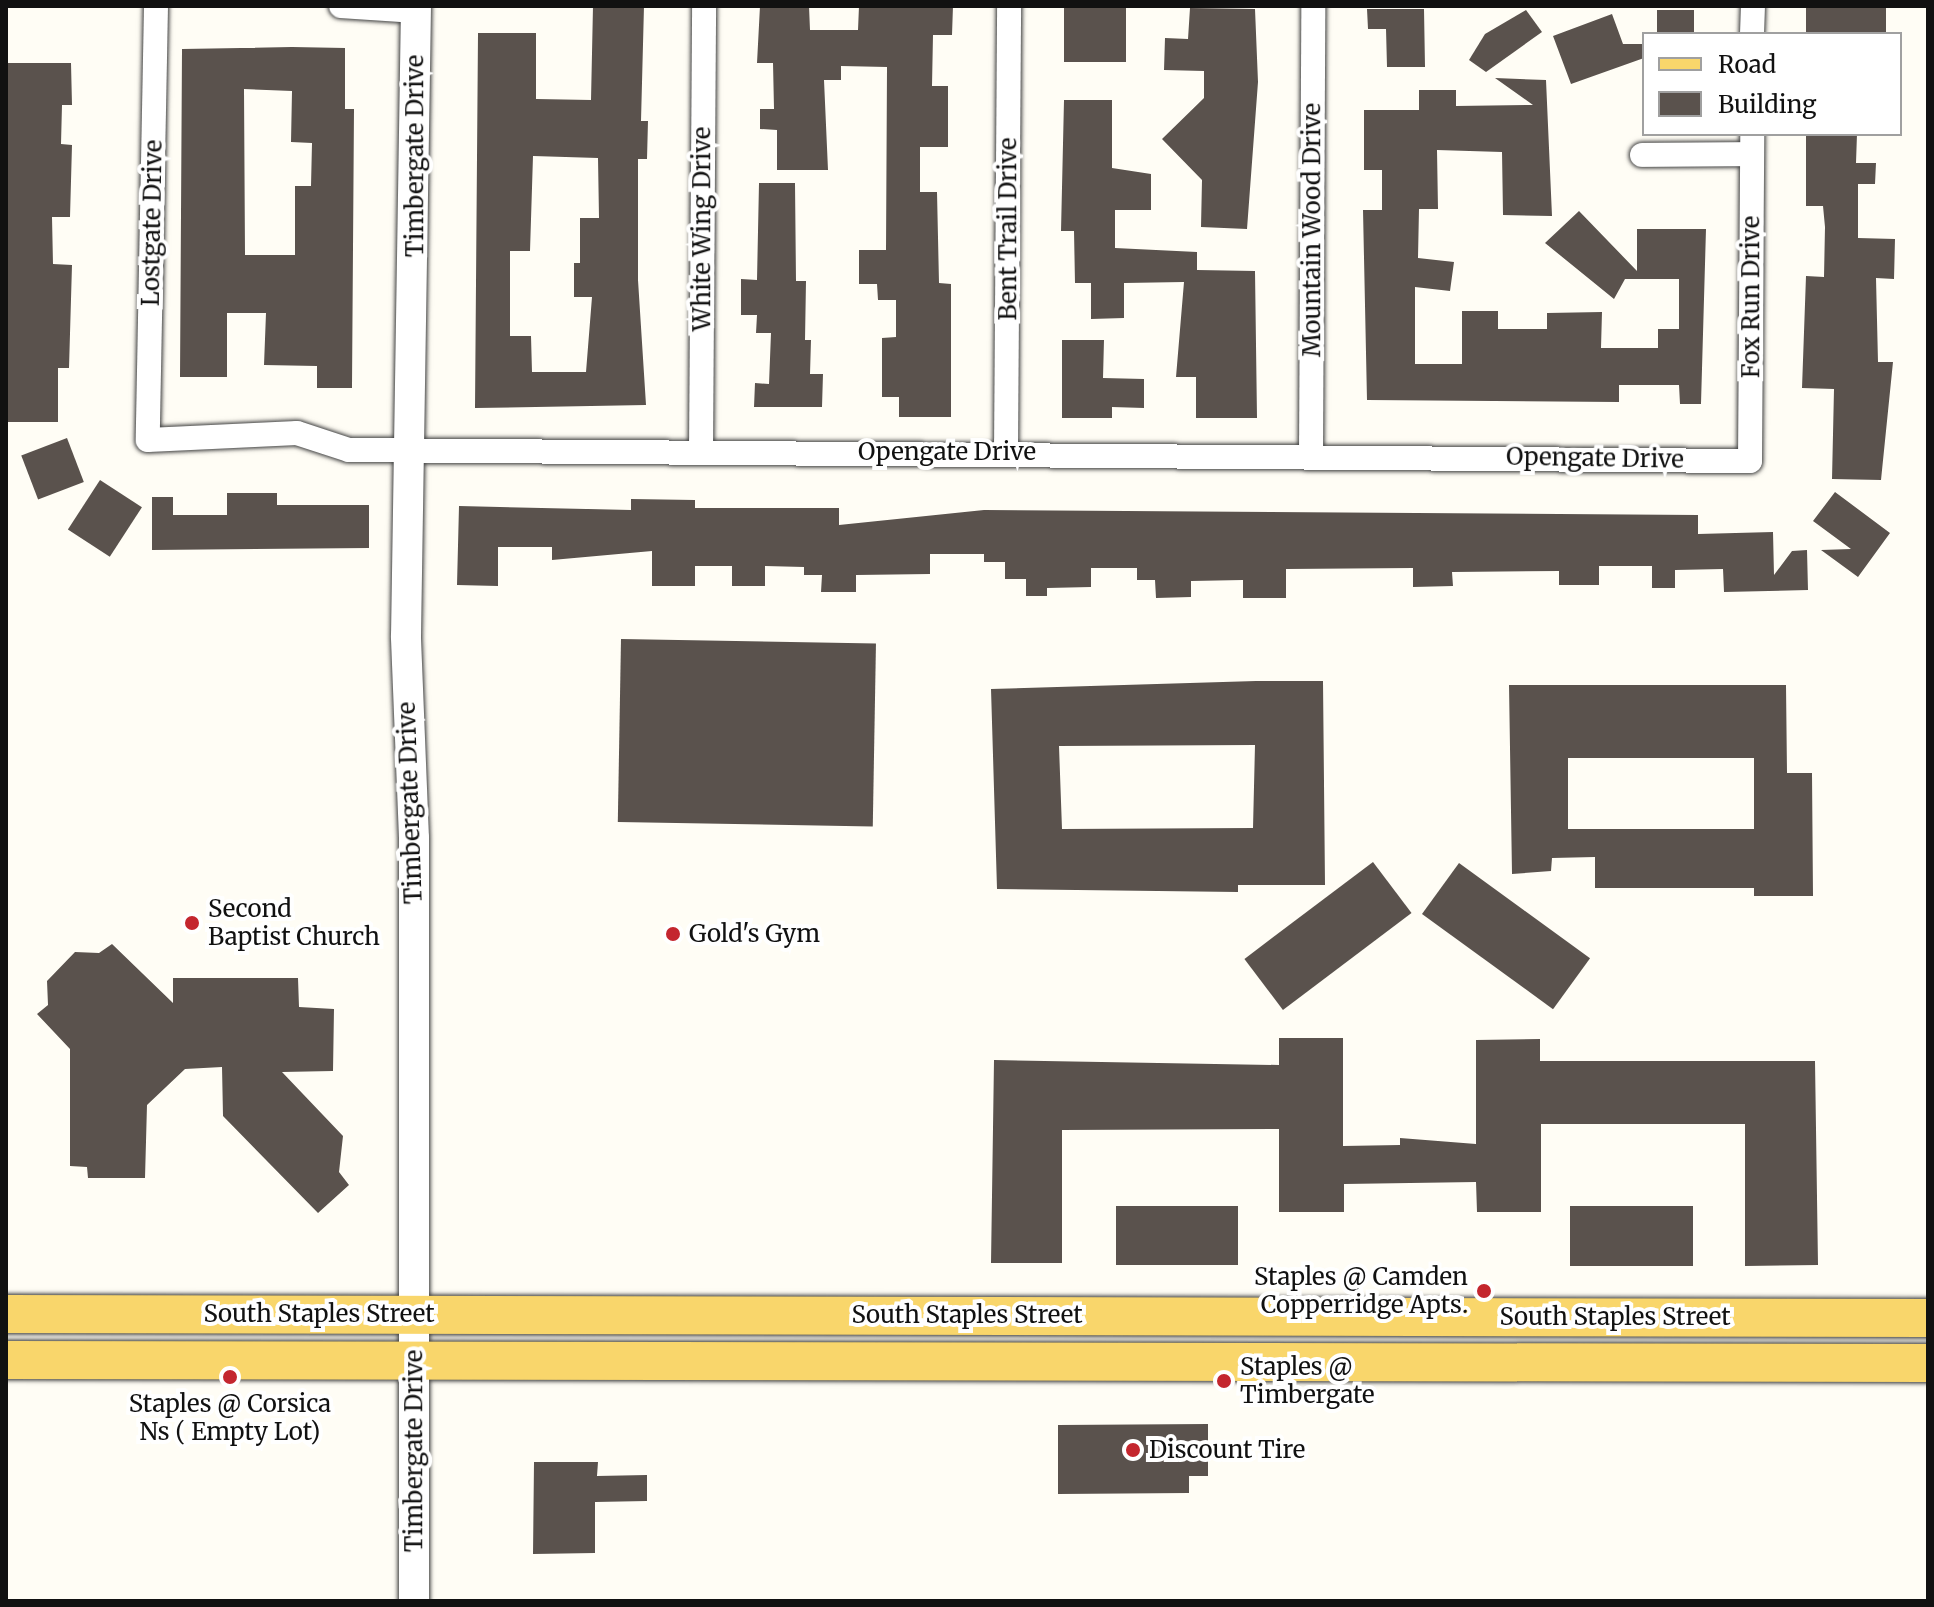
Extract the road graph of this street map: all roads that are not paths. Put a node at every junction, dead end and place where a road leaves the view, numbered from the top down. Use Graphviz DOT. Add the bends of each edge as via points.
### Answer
graph roads {
  1 [pos="156,6"];
  2 [pos="341,6"];
  3 [pos="704,6"];
  4 [pos="1009,6"];
  5 [pos="1313,6"];
  6 [pos="1753,6"];
  7 [pos="416,8"];
  8 [pos="1752,32"];
  9 [pos="1752,144"];
  10 [pos="1642,155"];
  11 [pos="148,440"];
  12 [pos="414,451"];
  13 [pos="701,452"];
  14 [pos="1006,452"];
  15 [pos="1311,455"];
  16 [pos="1750,461"];
  17 [pos="6,1314"];
  18 [pos="414,1314"];
  19 [pos="1702,1317"];
  20 [pos="1817,1317"];
  21 [pos="1928,1318"];
  22 [pos="6,1360"];
  23 [pos="414,1360"];
  24 [pos="1612,1363"];
  25 [pos="1733,1363"];
  26 [pos="1928,1363"];
  27 [pos="414,1601"];
  1 -- 11 [label="street, Lostgate Drive"];
  2 -- 7 [label="street"];
  3 -- 13 [label="street, White Wing Drive"];
  4 -- 14 [label="street, Bent Trail Drive"];
  5 -- 15 [label="street, Mountain Wood Drive"];
  6 -- 8 [label="street"];
  7 -- 12 [label="street, Timbergate Drive"];
  9 -- 10 [label="street"];
  9 -- 16 [label="street, Fox Run Drive"];
  11 -- 12 [label="street, Opengate Drive" via="297,433 349,450"];
  12 -- 13 [label="street, Opengate Drive"];
  12 -- 18 [label="street, Timbergate Drive" via="406,636"];
  13 -- 14 [label="street, Opengate Drive"];
  14 -- 15 [label="street, Opengate Drive"];
  15 -- 16 [label="street, Opengate Drive"];
  17 -- 18 [label="main road, South Staples Street"];
  18 -- 19 [label="main road, South Staples Street"];
  18 -- 23 [label="street, Timbergate Drive"];
  19 -- 20 [label="main road, South Staples Street"];
  19 -- 24 [label="main road" via="1698,1339"];
  20 -- 21 [label="main road, South Staples Street"];
  20 -- 25 [label="main road" via="1743,1342"];
  22 -- 23 [label="main road, South Staples Street"];
  23 -- 24 [label="main road, South Staples Street"];
  23 -- 27 [label="street, Timbergate Drive"];
  24 -- 25 [label="main road, South Staples Street"];
  25 -- 26 [label="main road, South Staples Street"];
}
